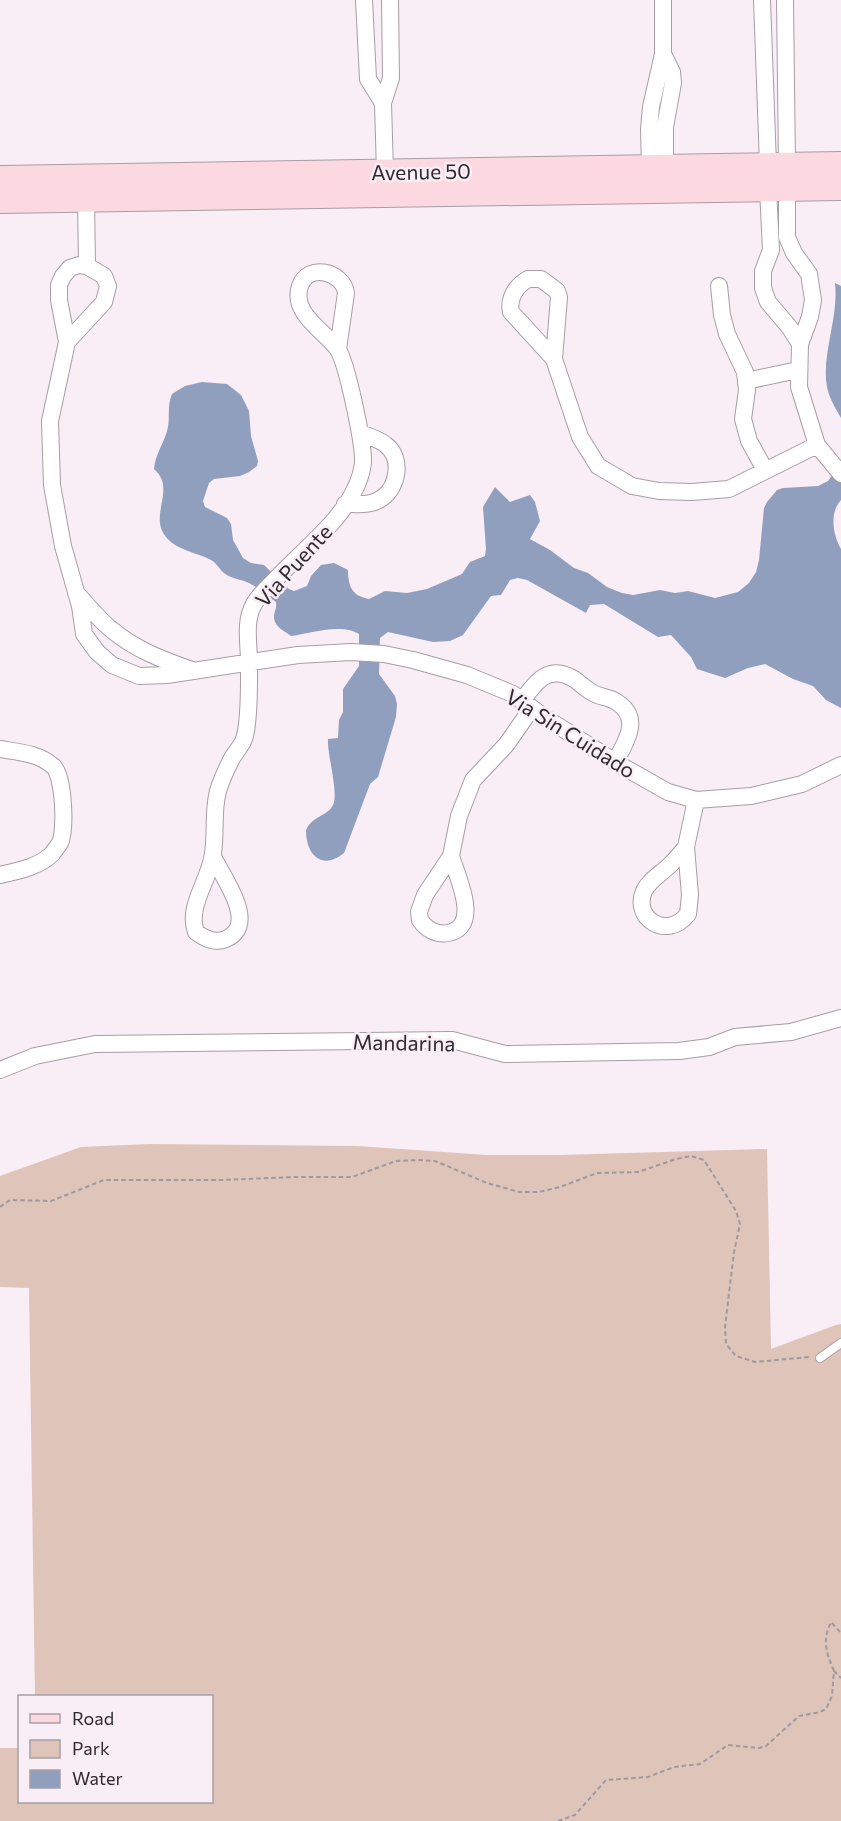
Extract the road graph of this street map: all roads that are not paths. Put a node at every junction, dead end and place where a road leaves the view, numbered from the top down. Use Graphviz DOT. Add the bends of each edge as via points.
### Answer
graph roads {
  1 [pos="364,0"];
  2 [pos="390,0"];
  3 [pos="663,0"];
  4 [pos="785,7"];
  5 [pos="763,8"];
  6 [pos="383,103"];
  7 [pos="841,164"];
  8 [pos="777,165"];
  9 [pos="658,166"];
  10 [pos="385,172"];
  11 [pos="0,178"];
  12 [pos="841,188"];
  13 [pos="777,189"];
  14 [pos="206,198"];
  15 [pos="87,200"];
  16 [pos="0,201"];
  17 [pos="768,259"];
  18 [pos="798,259"];
  19 [pos="87,266"];
  20 [pos="719,286"];
  21 [pos="67,342"];
  22 [pos="800,344"];
  23 [pos="338,349"];
  24 [pos="554,359"];
  25 [pos="798,370"];
  26 [pos="746,381"];
  27 [pos="360,433"];
  28 [pos="817,445"];
  29 [pos="837,469"];
  30 [pos="765,471"];
  31 [pos="345,504"];
  32 [pos="76,592"];
  33 [pos="120,636"];
  34 [pos="103,658"];
  35 [pos="249,664"];
  36 [pos="196,671"];
  37 [pos="527,705"];
  38 [pos="0,749"];
  39 [pos="615,762"];
  40 [pos="841,765"];
  41 [pos="696,800"];
  42 [pos="686,847"];
  43 [pos="451,856"];
  44 [pos="213,857"];
  45 [pos="0,875"];
  46 [pos="841,1018"];
  47 [pos="0,1070"];
  48 [pos="841,1343"];
  49 [pos="820,1358"];
  1 -- 6 [label="street" via="368,79"];
  2 -- 6 [label="street" via="391,78"];
  3 -- 9 [label="street" via="663,54 673,83"];
  4 -- 5 [label="street"];
  4 -- 8 [label="street"];
  5 -- 8 [label="street"];
  6 -- 10 [label="street"];
  7 -- 8 [label="main road, Avenue 50"];
  8 -- 9 [label="main road, Avenue 50"];
  8 -- 13 [label="main road"];
  9 -- 10 [label="main road, Avenue 50"];
  10 -- 11 [label="main road, Avenue 50"];
  10 -- 14 [label="main road" via="380,184 370,188 282,189"];
  12 -- 13 [label="main road, Avenue 50"];
  13 -- 14 [label="main road, Avenue 50"];
  13 -- 17 [label="street"];
  13 -- 18 [label="street" via="787,237"];
  14 -- 15 [label="main road, Avenue 50"];
  15 -- 16 [label="main road, Avenue 50"];
  15 -- 19 [label="street"];
  17 -- 18 [label="street"];
  17 -- 22 [label="street" via="762,280 765,295"];
  18 -- 22 [label="street" via="809,274 813,300"];
  19 -- 21 [label="street, Via Sin Cuidado" via="70,268 59,285"];
  19 -- 21 [label="street" via="104,276 108,294"];
  20 -- 26 [label="street" via="727,334"];
  21 -- 32 [label="street, Via Sin Cuidado" via="50,421 52,485"];
  22 -- 25 [label="street"];
  23 -- 27 [label="street, Via Puente"];
  24 -- 30 [label="street" via="580,437 598,466 632,486 659,491 729,489"];
  25 -- 26 [label="street"];
  25 -- 28 [label="street" via="799,387"];
  26 -- 30 [label="street" via="743,419 749,441"];
  27 -- 31 [label="street, Via Puente" via="363,464"];
  27 -- 31 [label="street" via="394,453 396,477 381,500"];
  28 -- 29 [label="street"];
  28 -- 30 [label="street"];
  31 -- 35 [label="street, Via Puente" via="253,605 248,628"];
  32 -- 33 [label="street, Via Sin Cuidado"];
  32 -- 34 [label="street, Via Sin Cuidado" via="84,634"];
  33 -- 34 [label="street"];
  33 -- 36 [label="street, Via Sin Cuidado" via="157,658"];
  34 -- 36 [label="street, Via Sin Cuidado" via="139,676"];
  35 -- 36 [label="street, Via Sin Cuidado"];
  35 -- 37 [label="street, Via Sin Cuidado" via="298,655 384,654 467,675 513,694"];
  35 -- 44 [label="street, Via Puente" via="244,739 218,792"];
  37 -- 39 [label="street, Via Sin Cuidado"];
  37 -- 39 [label="street" via="531,689 545,676 561,673 598,696 613,700 630,720 628,738"];
  37 -- 43 [label="street" via="506,745 473,780 459,816"];
  38 -- 45 [label="street" via="38,756 55,767 61,781 63,830 60,843 44,860"];
  39 -- 41 [label="street, Via Sin Cuidado" via="668,792"];
  40 -- 41 [label="street" via="802,784 751,796"];
  41 -- 42 [label="street"];
  46 -- 47 [label="street, Mandarina" via="791,1032 735,1037 709,1047 679,1051 505,1054 452,1040 95,1044 35,1056"];
  48 -- 49 [label="lane"];
}
